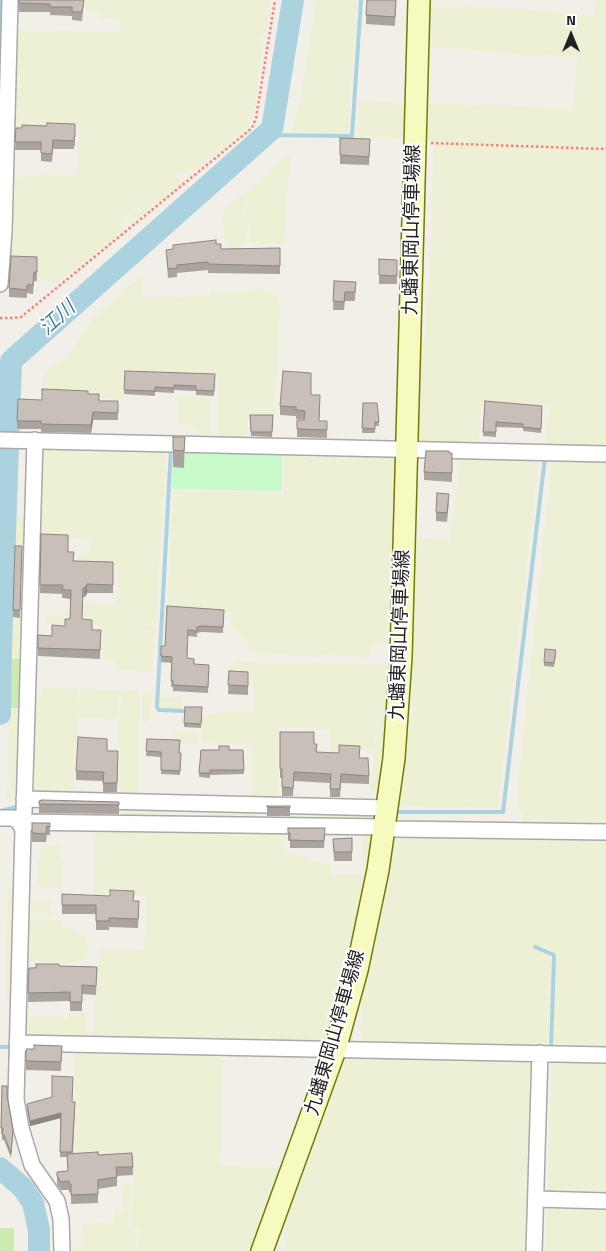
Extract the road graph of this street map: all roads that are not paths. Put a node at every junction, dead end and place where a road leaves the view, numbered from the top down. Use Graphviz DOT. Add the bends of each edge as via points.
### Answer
graph roads {
  1 [pos="10,0"];
  2 [pos="419,0"];
  3 [pos="3,116"];
  4 [pos="0,284"];
  5 [pos="0,440"];
  6 [pos="32,442"];
  7 [pos="407,450"];
  8 [pos="606,454"];
  9 [pos="17,811"];
  10 [pos="386,818"];
  11 [pos="606,832"];
  12 [pos="18,1043"];
  13 [pos="335,1050"];
  14 [pos="606,1055"];
  15 [pos="540,1057"];
  16 [pos="539,1199"];
  17 [pos="606,1201"];
  18 [pos="62,1251"];
  19 [pos="262,1251"];
  20 [pos="534,1251"];
  1 -- 3 [label="street"];
  2 -- 7 [label="main road, 九蟠東岡山停車場線"];
  3 -- 4 [label="street" via="4,232"];
  5 -- 6 [label="street"];
  6 -- 7 [label="street"];
  6 -- 9 [label="street"];
  7 -- 8 [label="street"];
  7 -- 10 [label="main road, 九蟠東岡山停車場線" via="398,708"];
  9 -- 10 [label="street"];
  9 -- 10 [label="street"];
  9 -- 12 [label="street" via="23,830"];
  10 -- 11 [label="street" via="395,829"];
  10 -- 13 [label="main road, 九蟠東岡山停車場線" via="358,970"];
  12 -- 13 [label="street"];
  12 -- 18 [label="street" via="16,1100 21,1128 32,1165 57,1201"];
  13 -- 15 [label="street"];
  13 -- 19 [label="main road, 九蟠東岡山停車場線"];
  14 -- 15 [label="street"];
  15 -- 16 [label="street"];
  16 -- 17 [label="street"];
  16 -- 20 [label="street"];
}
